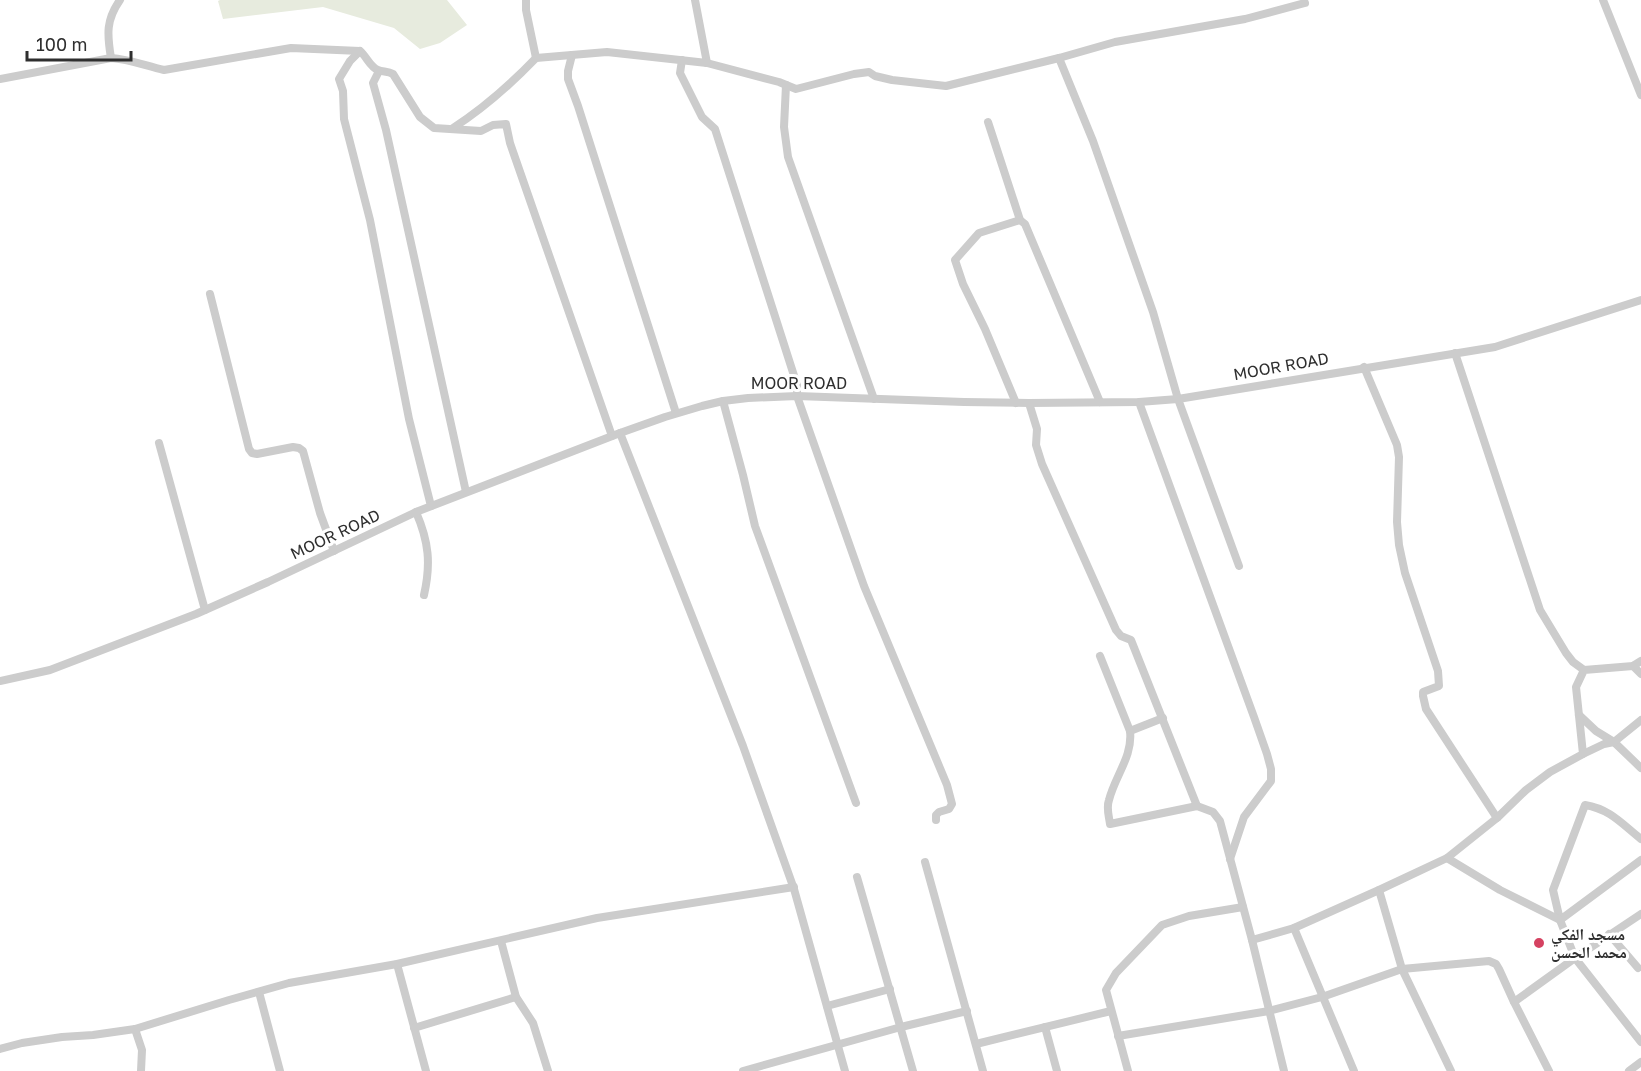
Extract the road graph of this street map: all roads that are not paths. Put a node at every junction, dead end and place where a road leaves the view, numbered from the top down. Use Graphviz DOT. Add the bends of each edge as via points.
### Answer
graph roads {
  1 [pos="120,0"];
  2 [pos="526,0"];
  3 [pos="695,0"];
  4 [pos="1603,0"];
  5 [pos="1305,3"];
  6 [pos="360,51"];
  7 [pos="572,55"];
  8 [pos="111,58"];
  9 [pos="536,58"];
  10 [pos="1059,58"];
  11 [pos="682,60"];
  12 [pos="706,63"];
  13 [pos="379,71"];
  14 [pos="0,79"];
  15 [pos="786,85"];
  16 [pos="1641,94"];
  17 [pos="988,122"];
  18 [pos="453,128"];
  19 [pos="1020,220"];
  20 [pos="210,294"];
  21 [pos="1641,300"];
  22 [pos="1455,354"];
  23 [pos="1364,367"];
  24 [pos="796,396"];
  25 [pos="874,399"];
  26 [pos="1178,399"];
  27 [pos="723,401"];
  28 [pos="1100,402"];
  29 [pos="1139,402"];
  30 [pos="1016,403"];
  31 [pos="1029,403"];
  32 [pos="676,413"];
  33 [pos="616,434"];
  34 [pos="159,443"];
  35 [pos="466,492"];
  36 [pos="431,506"];
  37 [pos="416,512"];
  38 [pos="334,551"];
  39 [pos="1239,566"];
  40 [pos="424,595"];
  41 [pos="205,610"];
  42 [pos="1100,656"];
  43 [pos="1637,663"];
  44 [pos="1584,670"];
  45 [pos="1641,674"];
  46 [pos="0,681"];
  47 [pos="1579,715"];
  48 [pos="1163,718"];
  49 [pos="1641,720"];
  50 [pos="1130,731"];
  51 [pos="1614,742"];
  52 [pos="1583,754"];
  53 [pos="1641,768"];
  54 [pos="856,803"];
  55 [pos="1197,806"];
  56 [pos="1497,818"];
  57 [pos="936,820"];
  58 [pos="1641,839"];
  59 [pos="1447,858"];
  60 [pos="1230,859"];
  61 [pos="1641,860"];
  62 [pos="925,862"];
  63 [pos="857,877"];
  64 [pos="794,887"];
  65 [pos="1379,890"];
  66 [pos="1243,907"];
  67 [pos="1641,914"];
  68 [pos="1560,920"];
  69 [pos="1294,928"];
  70 [pos="1609,934"];
  71 [pos="1252,940"];
  72 [pos="501,941"];
  73 [pos="1575,958"];
  74 [pos="397,964"];
  75 [pos="1638,968"];
  76 [pos="1402,969"];
  77 [pos="890,989"];
  78 [pos="258,992"];
  79 [pos="516,997"];
  80 [pos="1322,997"];
  81 [pos="1514,1002"];
  82 [pos="827,1006"];
  83 [pos="967,1011"];
  84 [pos="1111,1011"];
  85 [pos="1269,1011"];
  86 [pos="900,1027"];
  87 [pos="1045,1027"];
  88 [pos="414,1028"];
  89 [pos="135,1029"];
  90 [pos="1118,1036"];
  91 [pos="1641,1042"];
  92 [pos="838,1044"];
  93 [pos="976,1044"];
  94 [pos="0,1049"];
  95 [pos="1641,1062"];
  96 [pos="771,1067"];
  97 [pos="141,1071"];
  98 [pos="280,1071"];
  99 [pos="426,1071"];
  100 [pos="548,1071"];
  101 [pos="743,1071"];
  102 [pos="845,1071"];
  103 [pos="913,1071"];
  104 [pos="983,1071"];
  105 [pos="1057,1071"];
  106 [pos="1128,1071"];
  107 [pos="1284,1071"];
  108 [pos="1354,1071"];
  109 [pos="1451,1071"];
  110 [pos="1550,1071"];
  111 [pos="1629,1071"];
  1 -- 8 [label="street" via="112,11 108,28"];
  2 -- 9 [label="street"];
  3 -- 12 [label="street"];
  4 -- 16 [label="street"];
  5 -- 10 [label="street" via="1245,19 1115,42"];
  6 -- 8 [label="street" via="291,48 164,70 126,58"];
  6 -- 13 [label="street"];
  6 -- 36 [label="street" via="339,79 344,119 370,220 408,419"];
  7 -- 9 [label="street"];
  7 -- 11 [label="street" via="607,52"];
  7 -- 32 [label="street" via="568,79"];
  8 -- 14 [label="street"];
  9 -- 18 [label="street" via="478,112"];
  10 -- 15 [label="street" via="946,86 892,80 869,72 800,89"];
  10 -- 26 [label="street" via="1093,141 1153,312"];
  11 -- 12 [label="street"];
  11 -- 24 [label="street" via="680,73 702,117 715,129 797,385"];
  12 -- 15 [label="street"];
  13 -- 18 [label="street" via="393,74 420,117 435,128"];
  13 -- 35 [label="street" via="373,83 375,97 386,130"];
  15 -- 25 [label="street" via="784,127 788,157"];
  17 -- 19 [label="street"];
  18 -- 33 [label="street" via="481,131 493,124 506,124"];
  19 -- 28 [label="street"];
  19 -- 30 [label="street" via="979,232 955,260"];
  20 -- 38 [label="street" via="249,449 257,454 293,447 303,451"];
  21 -- 22 [label="street, MOOR ROAD" via="1495,347"];
  22 -- 23 [label="street, MOOR ROAD"];
  22 -- 44 [label="street" via="1540,610 1566,653"];
  23 -- 26 [label="street, MOOR ROAD"];
  23 -- 56 [label="street" via="1397,445 1399,545 1438,671 1439,686 1423,692 1426,709"];
  24 -- 25 [label="street, MOOR ROAD"];
  24 -- 27 [label="street, MOOR ROAD"];
  24 -- 57 [label="street" via="864,586 947,785 952,804 936,815"];
  25 -- 30 [label="street, MOOR ROAD"];
  26 -- 29 [label="street, MOOR ROAD"];
  26 -- 39 [label="street"];
  27 -- 32 [label="street, MOOR ROAD"];
  27 -- 54 [label="street" via="754,526"];
  28 -- 29 [label="street, MOOR ROAD"];
  28 -- 31 [label="street, MOOR ROAD"];
  29 -- 60 [label="street" via="1270,769 1271,781 1244,817"];
  30 -- 31 [label="street, MOOR ROAD"];
  31 -- 48 [label="street" via="1042,464 1116,630 1131,640"];
  32 -- 33 [label="street, MOOR ROAD"];
  33 -- 35 [label="street, MOOR ROAD"];
  33 -- 64 [label="street" via="743,746"];
  34 -- 41 [label="street"];
  35 -- 36 [label="street, MOOR ROAD"];
  36 -- 37 [label="street, MOOR ROAD"];
  37 -- 38 [label="street, MOOR ROAD"];
  37 -- 40 [label="street" via="427,545 429,568"];
  38 -- 41 [label="street, MOOR ROAD"];
  41 -- 46 [label="street, MOOR ROAD" via="50,670"];
  42 -- 50 [label="street"];
  43 -- 44 [label="street"];
  43 -- 45 [label="street"];
  44 -- 47 [label="street" via="1576,687"];
  47 -- 51 [label="street"];
  47 -- 52 [label="street"];
  48 -- 50 [label="street"];
  48 -- 55 [label="street"];
  49 -- 51 [label="street"];
  50 -- 55 [label="street" via="1126,759 1108,800 1110,824"];
  51 -- 52 [label="street"];
  51 -- 53 [label="street"];
  52 -- 56 [label="street" via="1550,772"];
  55 -- 60 [label="street" via="1213,812 1220,821"];
  56 -- 59 [label="street"];
  58 -- 68 [label="street" via="1606,811 1585,805 1553,890"];
  59 -- 65 [label="street"];
  59 -- 68 [label="street"];
  60 -- 66 [label="street"];
  61 -- 68 [label="street"];
  62 -- 83 [label="street"];
  63 -- 77 [label="street"];
  64 -- 72 [label="street" via="619,914"];
  64 -- 82 [label="street"];
  65 -- 69 [label="street"];
  65 -- 76 [label="street"];
  66 -- 71 [label="street"];
  66 -- 84 [label="street" via="1162,925 1116,973 1106,990"];
  67 -- 70 [label="street"];
  68 -- 73 [label="street"];
  69 -- 71 [label="street"];
  69 -- 80 [label="street"];
  70 -- 73 [label="street"];
  70 -- 75 [label="street"];
  71 -- 85 [label="street"];
  72 -- 74 [label="street"];
  72 -- 79 [label="street"];
  73 -- 81 [label="street"];
  73 -- 91 [label="street"];
  74 -- 78 [label="street"];
  74 -- 88 [label="street"];
  76 -- 80 [label="street"];
  76 -- 81 [label="street" via="1489,961 1496,964"];
  76 -- 109 [label="street"];
  77 -- 82 [label="street"];
  77 -- 86 [label="street"];
  78 -- 89 [label="street"];
  78 -- 98 [label="street"];
  79 -- 88 [label="street"];
  79 -- 100 [label="street" via="533,1023"];
  80 -- 85 [label="street"];
  80 -- 108 [label="street"];
  81 -- 110 [label="street"];
  82 -- 92 [label="street"];
  83 -- 86 [label="street"];
  83 -- 93 [label="street"];
  84 -- 87 [label="street"];
  84 -- 90 [label="street"];
  85 -- 90 [label="street"];
  85 -- 107 [label="street"];
  86 -- 92 [label="street"];
  86 -- 103 [label="street"];
  87 -- 93 [label="street"];
  87 -- 105 [label="street"];
  88 -- 99 [label="street"];
  89 -- 94 [label="street"];
  89 -- 97 [label="street"];
  90 -- 106 [label="street"];
  92 -- 96 [label="street"];
  92 -- 102 [label="street"];
  93 -- 104 [label="street"];
  95 -- 111 [label="street"];
  96 -- 101 [label="street"];
}
